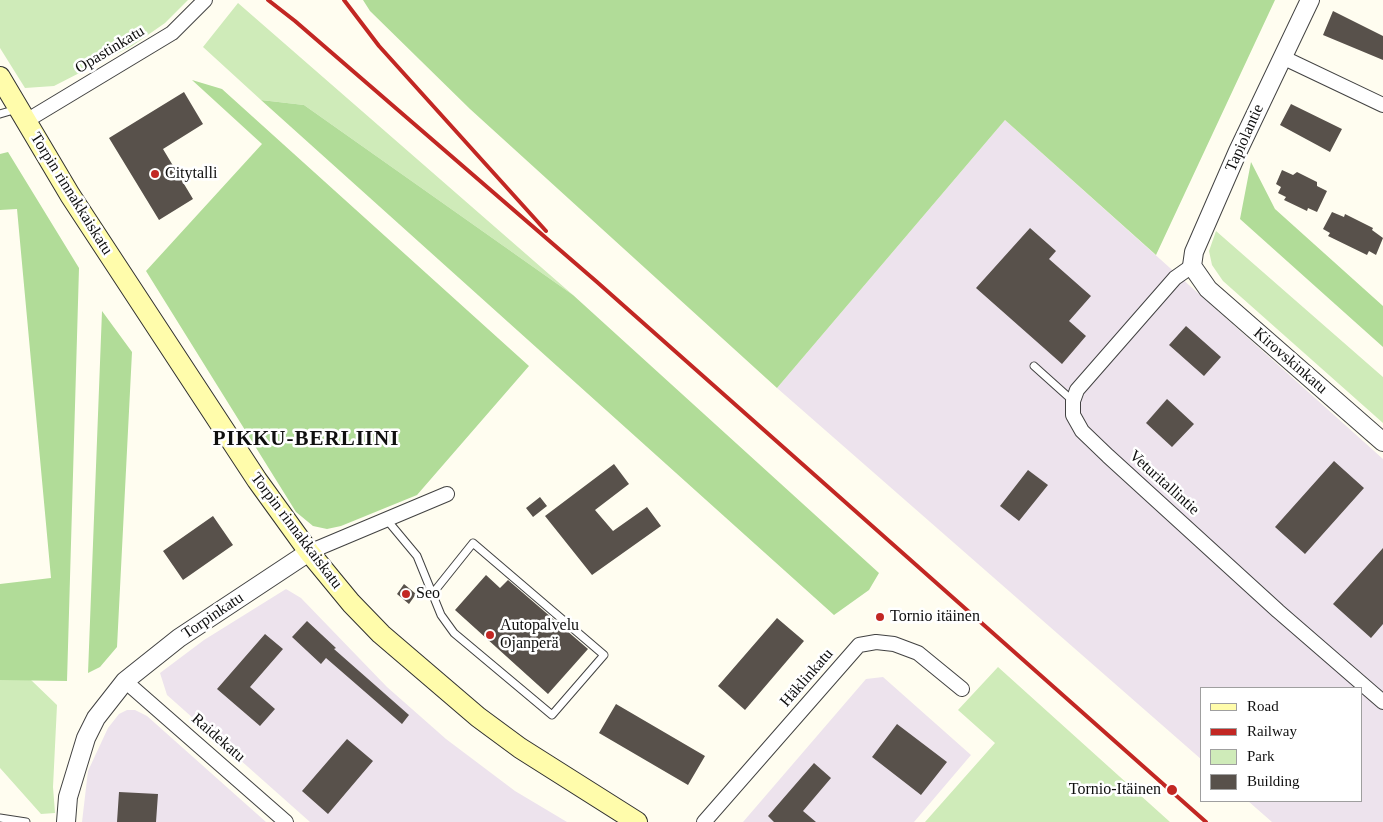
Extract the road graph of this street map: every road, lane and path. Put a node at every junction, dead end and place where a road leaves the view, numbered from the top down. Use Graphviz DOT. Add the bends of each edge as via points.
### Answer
graph roads {
  1 [pos="205,0"];
  2 [pos="1310,0"];
  3 [pos="1282,57"];
  4 [pos="0,77"];
  5 [pos="1383,105"];
  6 [pos="14,115"];
  7 [pos="1196,272"];
  8 [pos="1034,366"];
  9 [pos="1073,400"];
  10 [pos="1383,442"];
  11 [pos="447,494"];
  12 [pos="387,520"];
  13 [pos="309,552"];
  14 [pos="433,593"];
  15 [pos="126,681"];
  16 [pos="962,689"];
  17 [pos="1383,702"];
  18 [pos="0,818"];
  19 [pos="26,822"];
  20 [pos="66,822"];
  21 [pos="286,822"];
  22 [pos="637,822"];
  23 [pos="704,822"];
  1 -- 6 [label="street, Opastinkatu" via="172,33"];
  2 -- 3 [label="street, Tapiolantie"];
  3 -- 5 [label="street"];
  3 -- 7 [label="street, Tapiolantie" via="1194,252"];
  4 -- 6 [label="main road, Torpin rinnakkaiskatu"];
  6 -- 13 [label="main road, Torpin rinnakkaiskatu" via="257,480"];
  7 -- 9 [label="street" via="1175,278 1078,390"];
  7 -- 10 [label="street, Kirovskinkatu" via="1208,289"];
  8 -- 9 [label="lane"];
  9 -- 17 [label="street, Veturitallintie" via="1073,415 1082,431 1278,611"];
  11 -- 12 [label="street, Torpinkatu"];
  12 -- 13 [label="street, Torpinkatu"];
  12 -- 14 [label="lane" via="417,556"];
  13 -- 15 [label="street, Torpinkatu" via="179,638"];
  13 -- 22 [label="main road, Torpin rinnakkaiskatu" via="381,634 456,698 520,748"];
  14 -- 14 [label="lane" via="473,543 604,655 552,715 454,633 440,614"];
  15 -- 20 [label="street, Torpinkatu" via="96,718 86,738 68,797"];
  15 -- 21 [label="street, Raidekatu"];
  16 -- 23 [label="street, Häklinkatu" via="918,652 894,644 876,642 859,645"];
  18 -- 19 [label="lane"];
}
